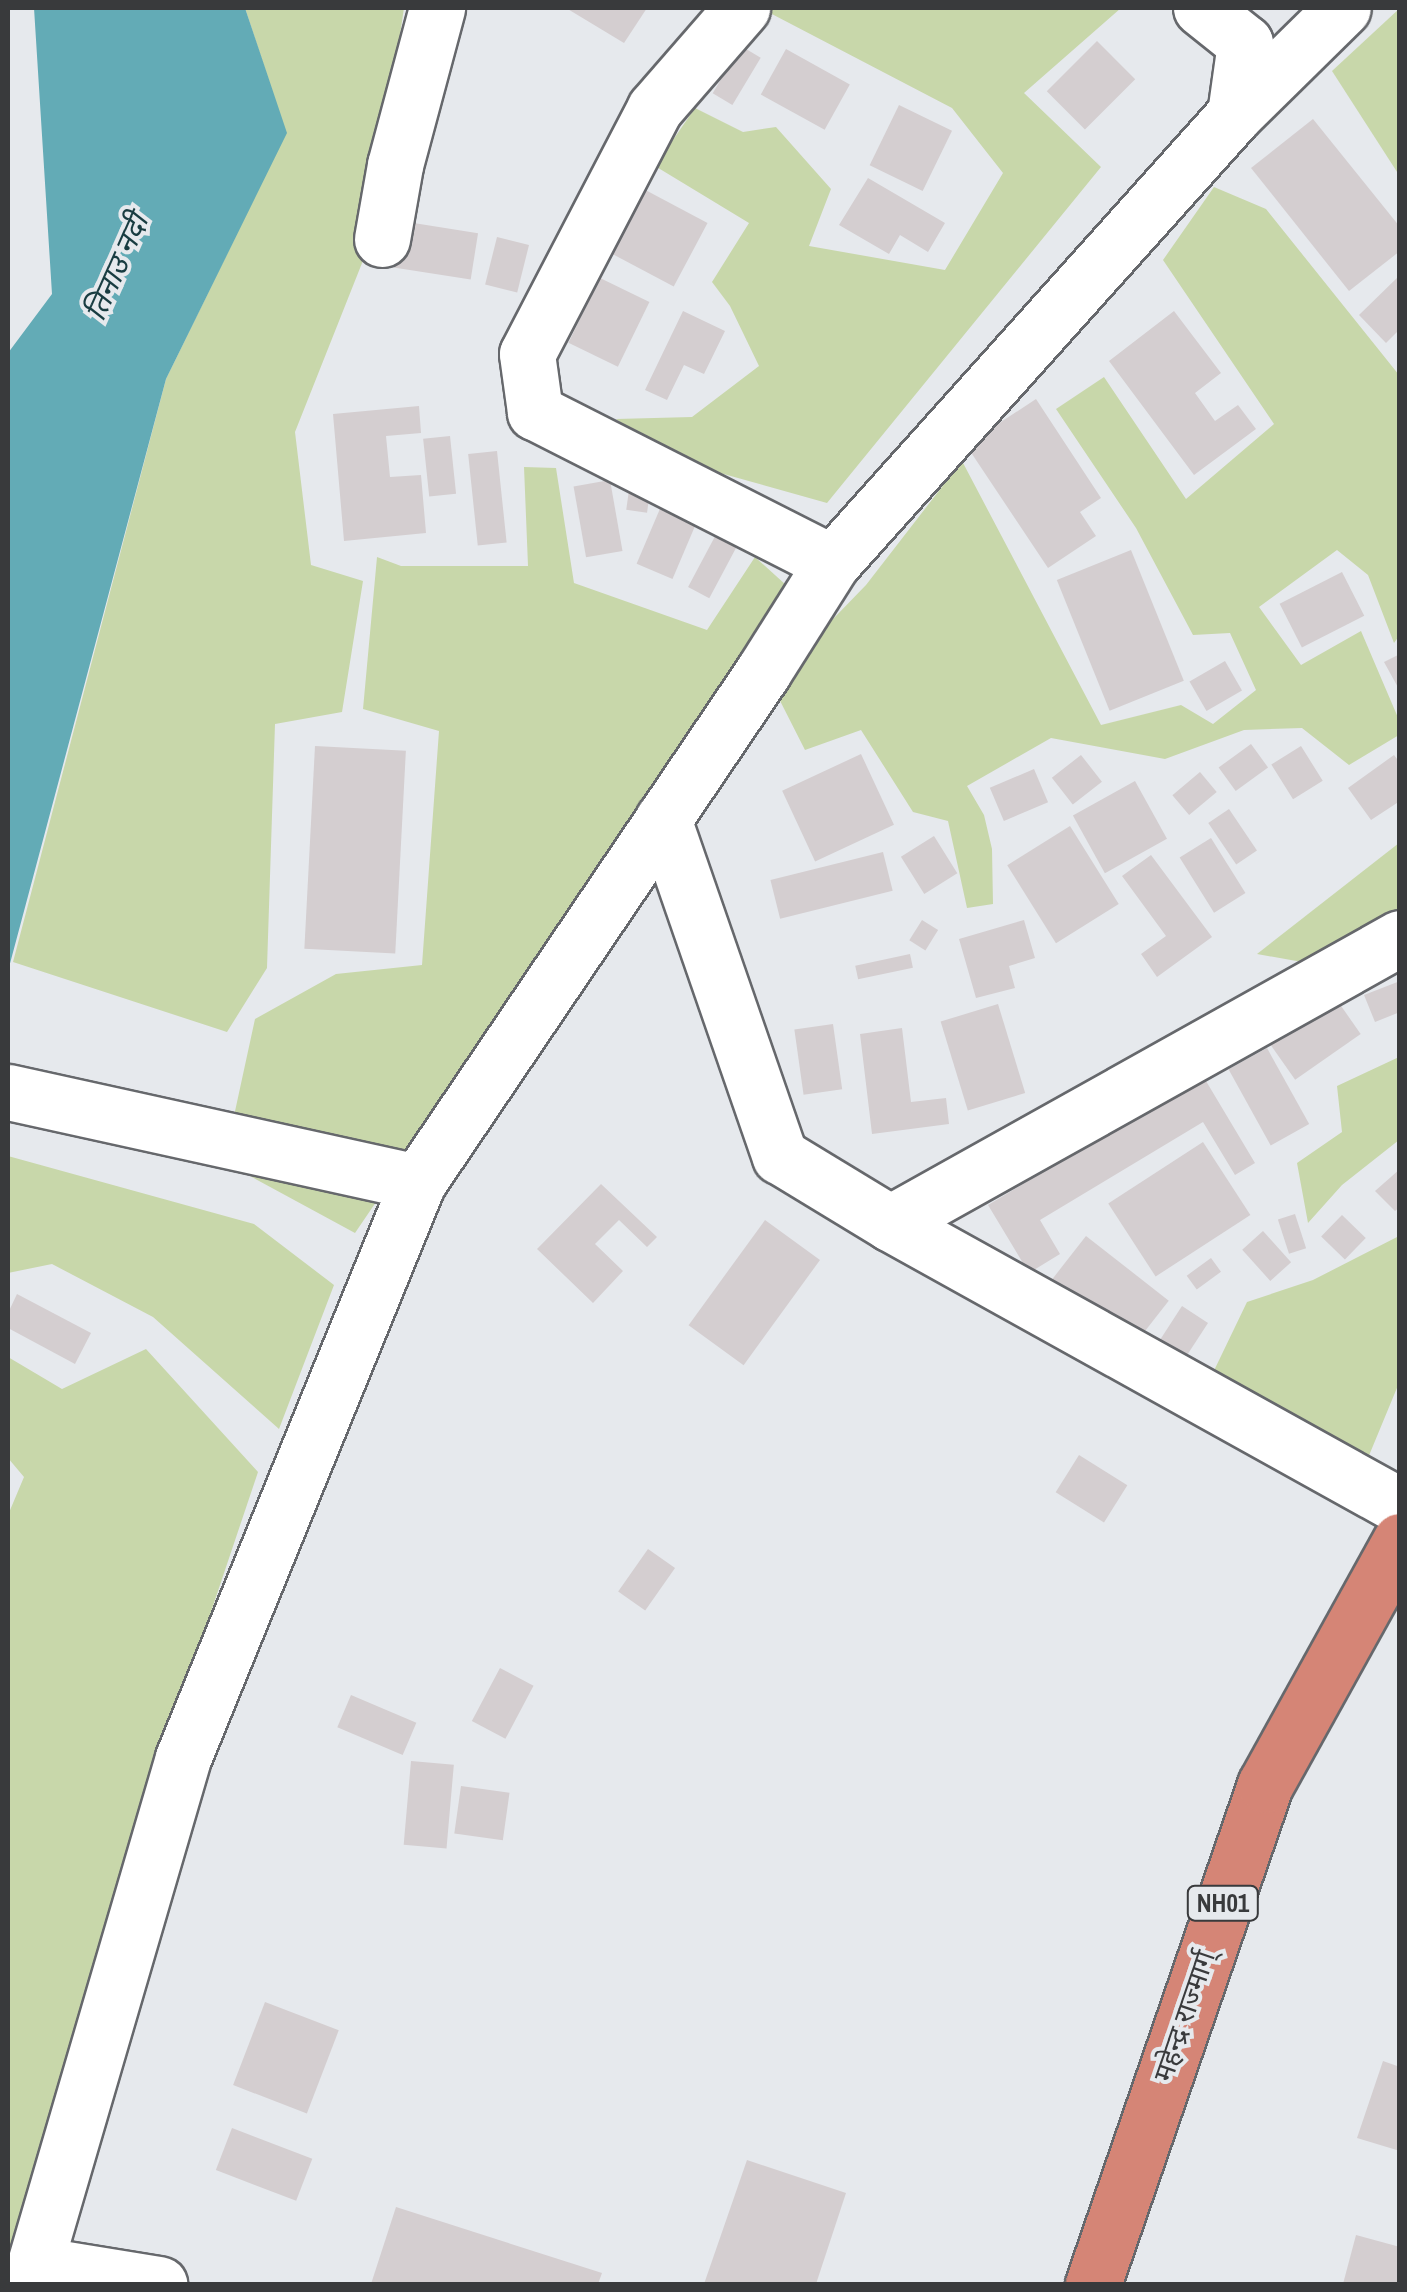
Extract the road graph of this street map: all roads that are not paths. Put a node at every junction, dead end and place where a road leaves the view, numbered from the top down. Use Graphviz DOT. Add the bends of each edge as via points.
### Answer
graph roads {
  1 [pos="437,8"];
  2 [pos="742,8"];
  3 [pos="1201,8"];
  4 [pos="1344,8"];
  5 [pos="1235,114"];
  6 [pos="382,239"];
  7 [pos="832,563"];
  8 [pos="664,819"];
  9 [pos="1400,938"];
  10 [pos="8,1092"];
  11 [pos="418,1182"];
  12 [pos="890,1223"];
  13 [pos="1400,1506"];
  14 [pos="1400,1540"];
  15 [pos="32,2274"];
  16 [pos="159,2284"];
  17 [pos="1093,2284"];
  1 -- 6 [label="street"];
  2 -- 7 [label="street" via="655,108 527,354 536,412"];
  3 -- 5 [label="street" via="1245,43"];
  4 -- 5 [label="street"];
  5 -- 7 [label="street"];
  7 -- 8 [label="street"];
  8 -- 11 [label="street"];
  8 -- 12 [label="street" via="780,1156"];
  9 -- 12 [label="street"];
  10 -- 11 [label="street"];
  11 -- 15 [label="street" via="183,1758"];
  12 -- 13 [label="street"];
  14 -- 17 [label="highway, महेन्द्र राज्मार्ग् / NH01" via="1265,1786"];
  15 -- 16 [label="street"];
}
